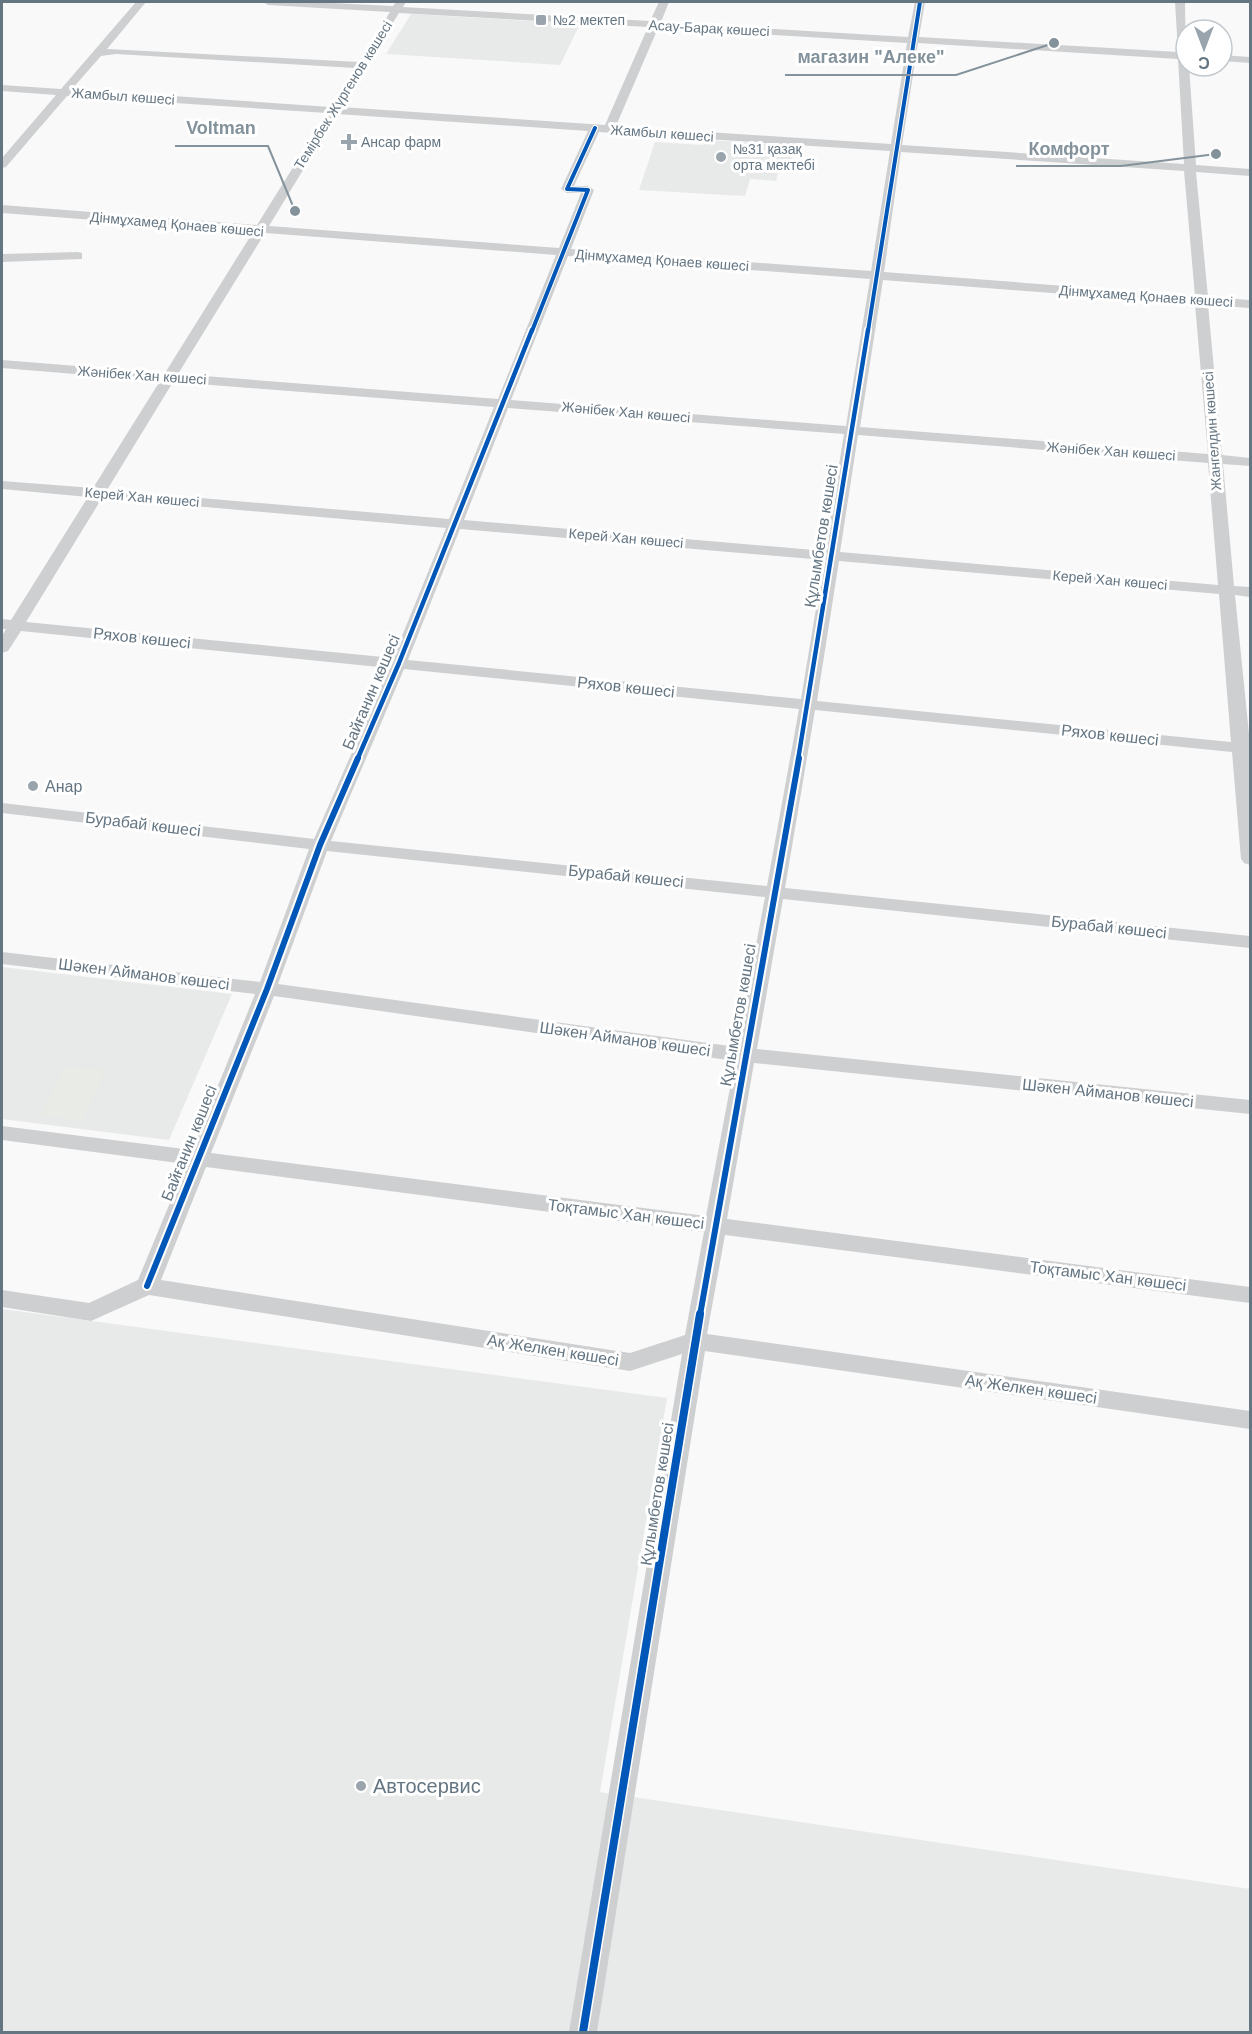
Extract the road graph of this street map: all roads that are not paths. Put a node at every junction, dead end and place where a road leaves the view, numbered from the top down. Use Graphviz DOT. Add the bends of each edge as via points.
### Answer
graph roads {
  1 [pos="141,2"];
  2 [pos="268,2"];
  3 [pos="663,2"];
  4 [pos="920,2"];
  5 [pos="1180,2"];
  6 [pos="399,5"];
  7 [pos="1181,18"];
  8 [pos="653,25"];
  9 [pos="913,40"];
  10 [pos="96,53"];
  11 [pos="1174,55"];
  12 [pos="1234,59"];
  13 [pos="1251,60"];
  14 [pos="361,65"];
  15 [pos="1185,78"];
  16 [pos="2,88"];
  17 [pos="63,92"];
  18 [pos="333,111"];
  19 [pos="595,128"];
  20 [pos="609,129"];
  21 [pos="895,148"];
  22 [pos="2,165"];
  23 [pos="1190,168"];
  24 [pos="1251,172"];
  25 [pos="2,209"];
  26 [pos="259,231"];
  27 [pos="562,252"];
  28 [pos="78,256"];
  29 [pos="2,258"];
  30 [pos="877,276"];
  31 [pos="1201,300"];
  32 [pos="1251,304"];
  33 [pos="4,368"];
  34 [pos="169,377"];
  35 [pos="502,402"];
  36 [pos="851,431"];
  37 [pos="1215,459"];
  38 [pos="1251,462"];
  39 [pos="2,485"];
  40 [pos="96,493"];
  41 [pos="453,523"];
  42 [pos="832,556"];
  43 [pos="1225,590"];
  44 [pos="1251,592"];
  45 [pos="9,625"];
  46 [pos="2,648"];
  47 [pos="399,663"];
  48 [pos="808,705"];
  49 [pos="1245,749"];
  50 [pos="2,808"];
  51 [pos="320,845"];
  52 [pos="1251,860"];
  53 [pos="774,891"];
  54 [pos="1251,942"];
  55 [pos="2,958"];
  56 [pos="267,989"];
  57 [pos="744,1055"];
  58 [pos="1251,1107"];
  59 [pos="2,1133"];
  60 [pos="197,1158"];
  61 [pos="717,1226"];
  62 [pos="147,1286"];
  63 [pos="1251,1295"];
  64 [pos="2,1299"];
  65 [pos="695,1341"];
  66 [pos="1251,1420"];
  67 [pos="583,2032"];
  1 -- 10 [label="street"];
  2 -- 6 [label="street, Асау-Барақ көшесі"];
  3 -- 8 [label="street"];
  4 -- 9 [label="street, Құлымбетов көшесі"];
  5 -- 7 [label="street, Жангелдин көшесі"];
  6 -- 8 [label="street, Асау-Барақ көшесі"];
  6 -- 14 [label="street, Темірбек Жүргенов көшесі"];
  8 -- 9 [label="street, Асау-Барақ көшесі"];
  8 -- 20 [label="street"];
  9 -- 11 [label="street, Асау-Барақ көшесі"];
  9 -- 21 [label="street, Құлымбетов көшесі"];
  10 -- 14 [label="street"];
  10 -- 17 [label="street"];
  12 -- 13 [label="street"];
  14 -- 18 [label="street, Темірбек Жүргенов көшесі"];
  15 -- 23 [label="street, Жангелдин көшесі"];
  16 -- 17 [label="street, Жамбыл көшесі"];
  17 -- 18 [label="street, Жамбыл көшесі"];
  17 -- 22 [label="street"];
  18 -- 19 [label="street, Жамбыл көшесі"];
  18 -- 26 [label="street, Темірбек Жүргенов көшесі"];
  19 -- 20 [label="street, Жамбыл көшесі"];
  19 -- 27 [label="street, Байғанин көшесі" via="567,189 588,190"];
  20 -- 21 [label="street, Жамбыл көшесі"];
  21 -- 23 [label="street, Жамбыл көшесі"];
  21 -- 30 [label="street, Құлымбетов көшесі"];
  23 -- 24 [label="street, Жамбыл көшесі"];
  23 -- 31 [label="street, Жангелдин көшесі"];
  25 -- 26 [label="street, Дінмұхамед Қонаев көшесі"];
  26 -- 27 [label="street, Дінмұхамед Қонаев көшесі"];
  26 -- 34 [label="street, Темірбек Жүргенов көшесі"];
  27 -- 30 [label="street, Дінмұхамед Қонаев көшесі"];
  27 -- 35 [label="street, Байғанин көшесі"];
  28 -- 29 [label="street"];
  30 -- 31 [label="street, Дінмұхамед Қонаев көшесі"];
  30 -- 36 [label="street, Құлымбетов көшесі"];
  31 -- 32 [label="street, Дінмұхамед Қонаев көшесі"];
  31 -- 37 [label="street, Жангелдин көшесі"];
  33 -- 34 [label="street, Жәнібек Хан көшесі"];
  34 -- 35 [label="street, Жәнібек Хан көшесі"];
  34 -- 40 [label="street, Темірбек Жүргенов көшесі"];
  35 -- 36 [label="street, Жәнібек Хан көшесі"];
  35 -- 41 [label="street, Байғанин көшесі"];
  36 -- 37 [label="street, Жәнібек Хан көшесі"];
  36 -- 42 [label="street, Құлымбетов көшесі"];
  37 -- 38 [label="street, Жәнібек Хан көшесі"];
  37 -- 43 [label="street, Жангелдин көшесі"];
  39 -- 40 [label="street, Керей Хан көшесі"];
  40 -- 41 [label="street, Керей Хан көшесі"];
  40 -- 45 [label="street, Темірбек Жүргенов көшесі"];
  41 -- 42 [label="street, Керей Хан көшесі"];
  41 -- 47 [label="street, Байғанин көшесі"];
  42 -- 43 [label="street, Керей Хан көшесі"];
  42 -- 48 [label="street, Құлымбетов көшесі"];
  43 -- 44 [label="street, Керей Хан көшесі"];
  43 -- 49 [label="street, Жангелдин көшесі"];
  45 -- 46 [label="street, Темірбек Жүргенов көшесі"];
  45 -- 47 [label="street, Ряхов көшесі"];
  47 -- 48 [label="street, Ряхов көшесі"];
  47 -- 51 [label="street, Байғанин көшесі"];
  48 -- 49 [label="street, Ряхов көшесі"];
  48 -- 53 [label="street, Құлымбетов көшесі"];
  49 -- 52 [label="street, Жангелдин көшесі"];
  50 -- 51 [label="street, Бурабай көшесі"];
  51 -- 53 [label="street, Бурабай көшесі"];
  51 -- 56 [label="street, Байғанин көшесі"];
  53 -- 54 [label="street, Бурабай көшесі"];
  53 -- 57 [label="street, Құлымбетов көшесі"];
  55 -- 56 [label="street, Шәкен Айманов көшесі"];
  56 -- 57 [label="street, Шәкен Айманов көшесі"];
  56 -- 60 [label="street, Байғанин көшесі"];
  57 -- 58 [label="street, Шәкен Айманов көшесі"];
  57 -- 61 [label="street, Құлымбетов көшесі"];
  59 -- 60 [label="street, Тоқтамыс Хан көшесі"];
  60 -- 61 [label="street, Тоқтамыс Хан көшесі"];
  60 -- 62 [label="street, Байғанин көшесі"];
  61 -- 63 [label="street, Тоқтамыс Хан көшесі"];
  61 -- 65 [label="street, Құлымбетов көшесі"];
  62 -- 64 [label="street" via="91,1312"];
  62 -- 65 [label="street, Ақ Желкен көшесі" via="630,1362"];
  65 -- 66 [label="street, Ақ Желкен көшесі"];
  65 -- 67 [label="street, Құлымбетов көшесі"];
}
